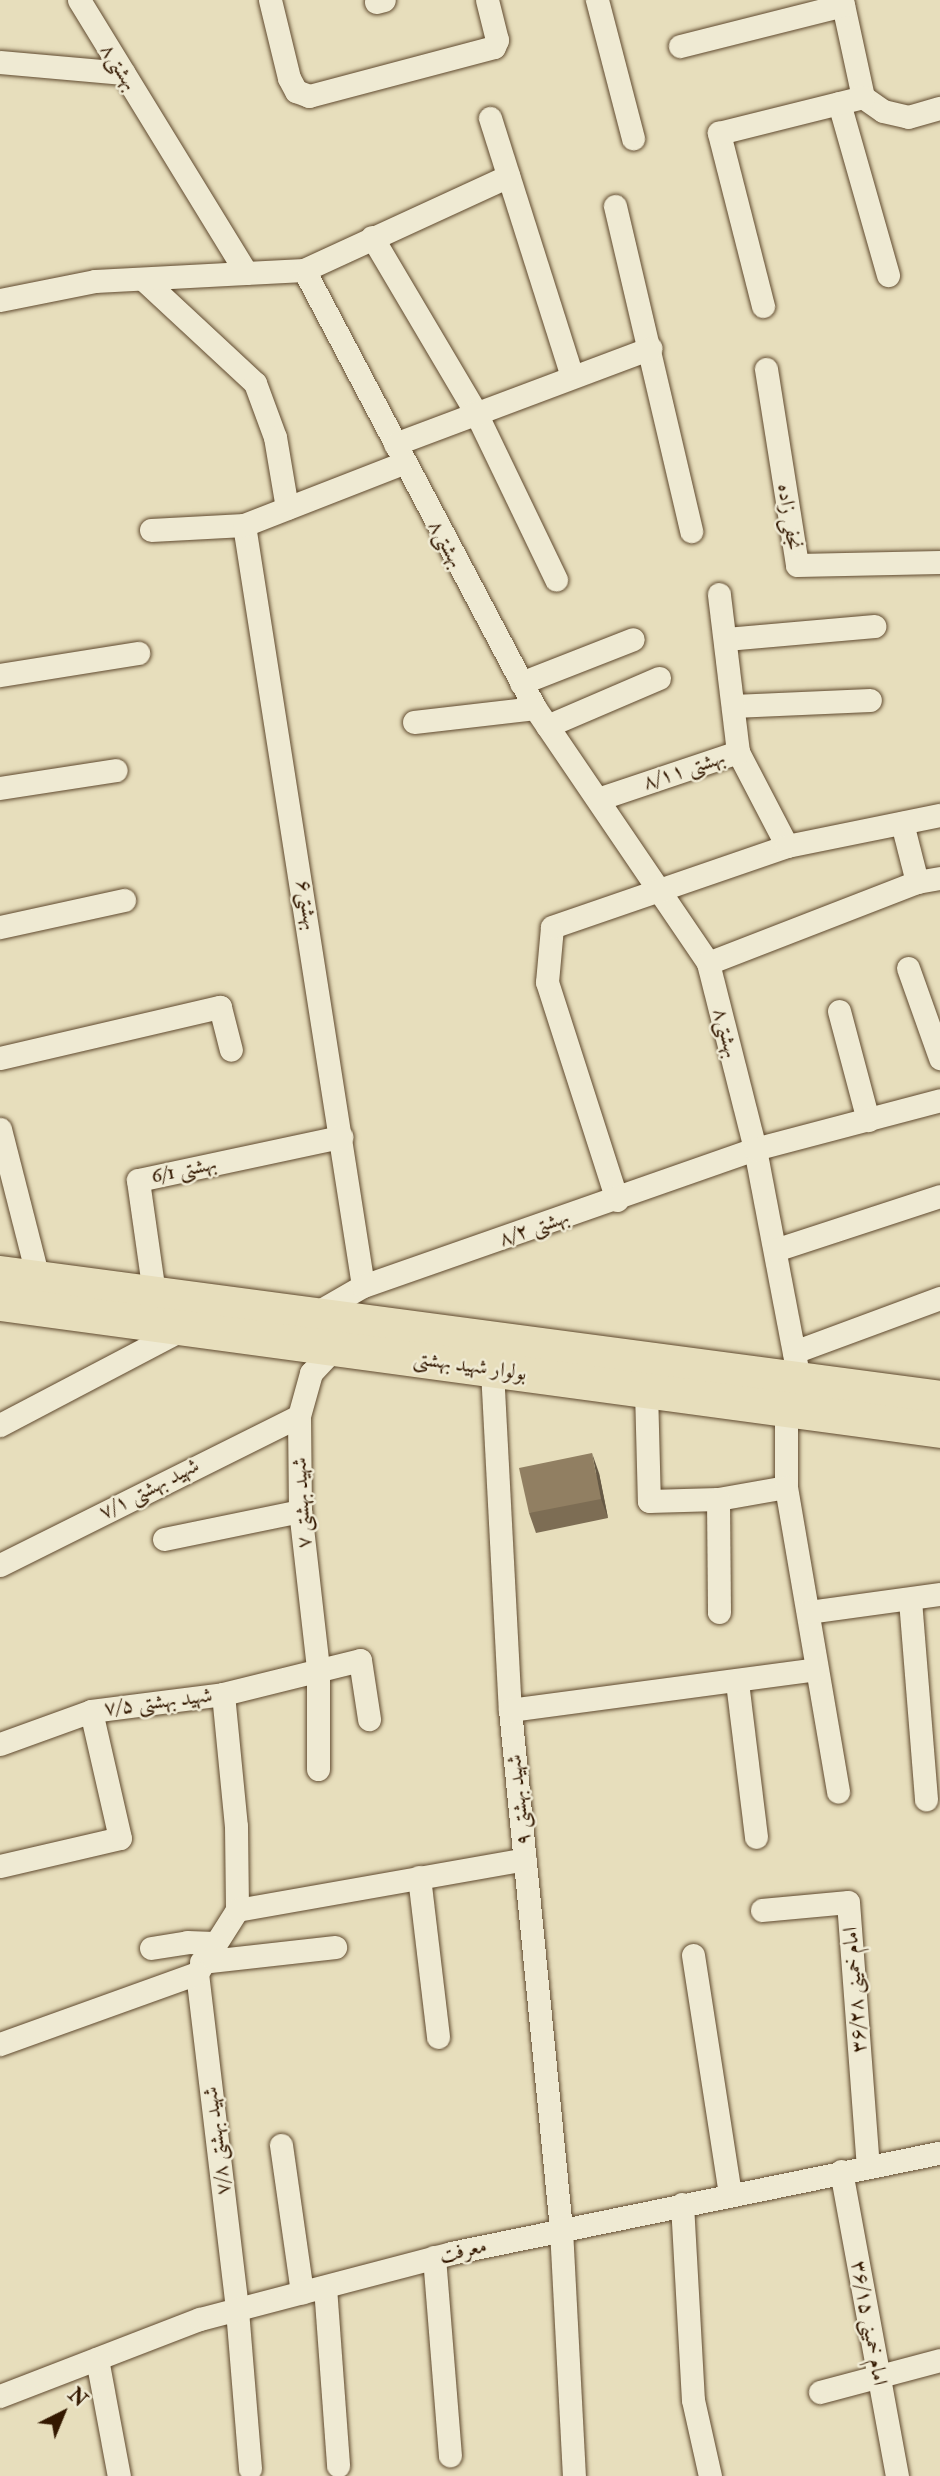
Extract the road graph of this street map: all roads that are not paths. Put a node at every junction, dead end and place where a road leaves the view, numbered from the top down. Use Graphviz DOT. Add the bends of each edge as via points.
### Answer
graph roads {
  1 [pos="79,0"];
  2 [pos="270,0"];
  3 [pos="487,0"];
  4 [pos="597,0"];
  5 [pos="842,2"];
  6 [pos="680,46"];
  7 [pos="0,62"];
  8 [pos="124,73"];
  9 [pos="863,97"];
  10 [pos="839,103"];
  11 [pos="940,107"];
  12 [pos="489,118"];
  13 [pos="633,138"];
  14 [pos="508,176"];
  15 [pos="615,206"];
  16 [pos="372,237"];
  17 [pos="304,270"];
  18 [pos="246,273"];
  19 [pos="888,275"];
  20 [pos="143,279"];
  21 [pos="1,295"];
  22 [pos="762,306"];
  23 [pos="651,348"];
  24 [pos="766,369"];
  25 [pos="572,376"];
  26 [pos="475,411"];
  27 [pos="399,453"];
  28 [pos="287,508"];
  29 [pos="244,525"];
  30 [pos="151,530"];
  31 [pos="691,531"];
  32 [pos="940,562"];
  33 [pos="556,579"];
  34 [pos="719,594"];
  35 [pos="874,626"];
  36 [pos="633,639"];
  37 [pos="726,639"];
  38 [pos="138,653"];
  39 [pos="0,675"];
  40 [pos="659,678"];
  41 [pos="521,683"];
  42 [pos="870,700"];
  43 [pos="733,706"];
  44 [pos="541,717"];
  45 [pos="414,722"];
  46 [pos="738,752"];
  47 [pos="116,770"];
  48 [pos="0,788"];
  49 [pos="598,799"];
  50 [pos="940,815"];
  51 [pos="902,823"];
  52 [pos="788,846"];
  53 [pos="940,878"];
  54 [pos="917,882"];
  55 [pos="663,890"];
  56 [pos="124,900"];
  57 [pos="0,927"];
  58 [pos="708,963"];
  59 [pos="908,968"];
  60 [pos="839,1011"];
  61 [pos="231,1050"];
  62 [pos="0,1058"];
  63 [pos="940,1058"];
  64 [pos="940,1100"];
  65 [pos="868,1121"];
  66 [pos="0,1129"];
  67 [pos="341,1137"];
  68 [pos="755,1149"];
  69 [pos="940,1196"];
  70 [pos="617,1200"];
  71 [pos="775,1251"];
  72 [pos="0,1273"];
  73 [pos="37,1278"];
  74 [pos="363,1286"];
  75 [pos="154,1293"];
  76 [pos="940,1298"];
  77 [pos="0,1303"];
  78 [pos="316,1313"];
  79 [pos="184,1328"];
  80 [pos="334,1348"];
  81 [pos="492,1370"];
  82 [pos="793,1381"];
  83 [pos="646,1390"];
  84 [pos="940,1398"];
  85 [pos="299,1416"];
  86 [pos="0,1426"];
  87 [pos="940,1430"];
  88 [pos="786,1487"];
  89 [pos="718,1499"];
  90 [pos="300,1511"];
  91 [pos="164,1539"];
  92 [pos="0,1565"];
  93 [pos="940,1594"];
  94 [pos="910,1600"];
  95 [pos="719,1612"];
  96 [pos="808,1612"];
  97 [pos="318,1668"];
  98 [pos="816,1669"];
  99 [pos="737,1682"];
  100 [pos="223,1694"];
  101 [pos="510,1710"];
  102 [pos="91,1711"];
  103 [pos="369,1719"];
  104 [pos="0,1744"];
  105 [pos="317,1769"];
  106 [pos="838,1792"];
  107 [pos="926,1799"];
  108 [pos="756,1837"];
  109 [pos="525,1859"];
  110 [pos="0,1866"];
  111 [pos="419,1877"];
  112 [pos="237,1910"];
  113 [pos="762,1910"];
  114 [pos="335,1947"];
  115 [pos="151,1948"];
  116 [pos="693,1955"];
  117 [pos="204,1959"];
  118 [pos="438,2038"];
  119 [pos="0,2044"];
  120 [pos="281,2145"];
  121 [pos="940,2152"];
  122 [pos="868,2165"];
  123 [pos="841,2171"];
  124 [pos="730,2194"];
  125 [pos="682,2204"];
  126 [pos="561,2230"];
  127 [pos="435,2257"];
  128 [pos="325,2287"];
  129 [pos="302,2292"];
  130 [pos="237,2310"];
  131 [pos="97,2359"];
  132 [pos="940,2360"];
  133 [pos="878,2376"];
  134 [pos="820,2392"];
  135 [pos="0,2396"];
  136 [pos="450,2455"];
  137 [pos="338,2466"];
  138 [pos="250,2468"];
  139 [pos="119,2476"];
  140 [pos="574,2476"];
  141 [pos="710,2476"];
  142 [pos="897,2476"];
  1 -- 8 [label="street, بهشتی۸"];
  2 -- 3 [label="street" via="289,78 296,91 309,96 486,50 497,40"];
  4 -- 13 [label="street"];
  5 -- 6 [label="street"];
  5 -- 9 [label="street"];
  7 -- 8 [label="street"];
  8 -- 18 [label="street, بهشتی۸"];
  9 -- 10 [label="street"];
  9 -- 11 [label="street" via="883,111 908,117"];
  10 -- 19 [label="street"];
  10 -- 22 [label="street" via="719,133"];
  12 -- 14 [label="street"];
  14 -- 16 [label="street"];
  14 -- 25 [label="street"];
  15 -- 23 [label="street"];
  16 -- 17 [label="street"];
  16 -- 26 [label="street"];
  17 -- 18 [label="street"];
  17 -- 27 [label="street, بهشتی۸"];
  18 -- 20 [label="street"];
  20 -- 21 [label="street"];
  20 -- 28 [label="street" via="255,383 266,402 275,437"];
  23 -- 25 [label="street"];
  23 -- 31 [label="street"];
  24 -- 32 [label="street, نجفی زاده" via="797,565"];
  25 -- 26 [label="street"];
  26 -- 27 [label="street"];
  26 -- 33 [label="street"];
  27 -- 28 [label="street"];
  27 -- 41 [label="street, بهشتی۸"];
  28 -- 29 [label="street"];
  29 -- 30 [label="street"];
  29 -- 67 [label="street, بهشتی۶"];
  34 -- 37 [label="street, بهشتی ۸/۱۱"];
  35 -- 37 [label="street"];
  36 -- 41 [label="street"];
  37 -- 43 [label="street, بهشتی ۸/۱۱"];
  38 -- 39 [label="street"];
  40 -- 44 [label="street"];
  41 -- 44 [label="street, بهشتی۸"];
  42 -- 43 [label="street"];
  43 -- 46 [label="street, بهشتی ۸/۱۱"];
  44 -- 45 [label="street"];
  44 -- 49 [label="street, بهشتی۸"];
  46 -- 49 [label="street, بهشتی ۸/۱۱"];
  46 -- 52 [label="street"];
  47 -- 48 [label="street"];
  49 -- 55 [label="street, بهشتی۸"];
  50 -- 51 [label="street"];
  51 -- 52 [label="street"];
  51 -- 54 [label="street"];
  52 -- 55 [label="street"];
  53 -- 54 [label="street"];
  54 -- 58 [label="street"];
  55 -- 58 [label="street, بهشتی۸"];
  55 -- 70 [label="street" via="552,927 547,982"];
  56 -- 57 [label="street"];
  58 -- 68 [label="street, بهشتی۸"];
  59 -- 63 [label="street"];
  60 -- 65 [label="street"];
  61 -- 62 [label="street" via="220,1007"];
  64 -- 65 [label="street, بهشتی ۸/۲"];
  65 -- 68 [label="street, بهشتی ۸/۲"];
  66 -- 73 [label="street"];
  67 -- 74 [label="street, بهشتی۶"];
  67 -- 75 [label="street, بهشتی 6/1" via="138,1180"];
  68 -- 70 [label="street, بهشتی ۸/۲"];
  68 -- 71 [label="street, بهشتی۸"];
  69 -- 71 [label="street"];
  70 -- 74 [label="street, بهشتی ۸/۲"];
  71 -- 82 [label="street, بهشتی۸"];
  72 -- 73 [label="main road, بولوار شهید بهشتی"];
  73 -- 75 [label="main road, بولوار شهید بهشتی"];
  74 -- 78 [label="street, بهشتی ۸/۲"];
  75 -- 78 [label="main road, بولوار شهید بهشتی"];
  76 -- 82 [label="street"];
  77 -- 79 [label="main road, بولوار شهید بهشتی"];
  78 -- 82 [label="main road, بولوار شهید بهشتی"];
  79 -- 80 [label="main road, بولوار شهید بهشتی"];
  79 -- 86 [label="street"];
  80 -- 81 [label="main road, بولوار شهید بهشتی"];
  80 -- 85 [label="street, شهید بهشتی ۷" via="311,1373"];
  81 -- 83 [label="main road, بولوار شهید بهشتی"];
  81 -- 101 [label="street, شهید بهشتی ۹"];
  82 -- 83 [label="main road, بولوار شهید بهشتی"];
  82 -- 84 [label="main road, بولوار شهید بهشتی"];
  82 -- 87 [label="main road, بولوار شهید بهشتی"];
  82 -- 88 [label="street, بهشتی۸"];
  83 -- 89 [label="street" via="649,1501"];
  85 -- 90 [label="street, شهید بهشتی ۷"];
  85 -- 92 [label="street, شهید بهشتی ۷/۱"];
  88 -- 89 [label="street"];
  88 -- 96 [label="street, بهشتی۸"];
  89 -- 95 [label="street"];
  90 -- 91 [label="street"];
  90 -- 97 [label="street, شهید بهشتی ۷"];
  93 -- 94 [label="street"];
  94 -- 96 [label="street"];
  94 -- 107 [label="street"];
  96 -- 98 [label="street, بهشتی۸"];
  97 -- 100 [label="street, شهید بهشتی ۷/۵"];
  97 -- 103 [label="street, شهید بهشتی ۷/۵" via="360,1660"];
  97 -- 105 [label="street, شهید بهشتی ۷"];
  98 -- 99 [label="street"];
  98 -- 106 [label="street, بهشتی۸"];
  99 -- 101 [label="street"];
  99 -- 108 [label="street"];
  100 -- 102 [label="street, شهید بهشتی ۷/۵"];
  100 -- 112 [label="street" via="236,1826"];
  101 -- 109 [label="street, شهید بهشتی ۹"];
  102 -- 104 [label="street, شهید بهشتی ۷/۵"];
  102 -- 110 [label="street" via="120,1838"];
  109 -- 111 [label="street"];
  109 -- 126 [label="street, شهید بهشتی ۹"];
  111 -- 112 [label="street"];
  111 -- 118 [label="street"];
  112 -- 117 [label="street"];
  113 -- 122 [label="street, امام خمینی ۳۶/۲۸" via="848,1902"];
  114 -- 117 [label="street"];
  115 -- 117 [label="street" via="187,1942"];
  116 -- 124 [label="street"];
  117 -- 119 [label="street"];
  117 -- 130 [label="street, شهید بهشتی ۷/۸"];
  120 -- 129 [label="street"];
  121 -- 122 [label="street, معرفت"];
  122 -- 123 [label="street, معرفت"];
  123 -- 124 [label="street, معرفت"];
  123 -- 133 [label="street, امام خمینی ۳۶/۱۵"];
  124 -- 125 [label="street, معرفت"];
  125 -- 126 [label="street, معرفت"];
  125 -- 141 [label="street" via="694,2400"];
  126 -- 127 [label="street, معرفت"];
  126 -- 140 [label="street, شهید بهشتی ۹"];
  127 -- 128 [label="street, معرفت"];
  127 -- 136 [label="street"];
  128 -- 129 [label="street, معرفت"];
  128 -- 137 [label="street"];
  129 -- 130 [label="street, معرفت"];
  130 -- 131 [label="street, معرفت"];
  130 -- 138 [label="street, شهید بهشتی ۷/۸"];
  131 -- 135 [label="street, معرفت"];
  131 -- 139 [label="street"];
  132 -- 133 [label="street"];
  133 -- 134 [label="street"];
  133 -- 142 [label="street, امام خمینی ۳۶/۱۵"];
}
